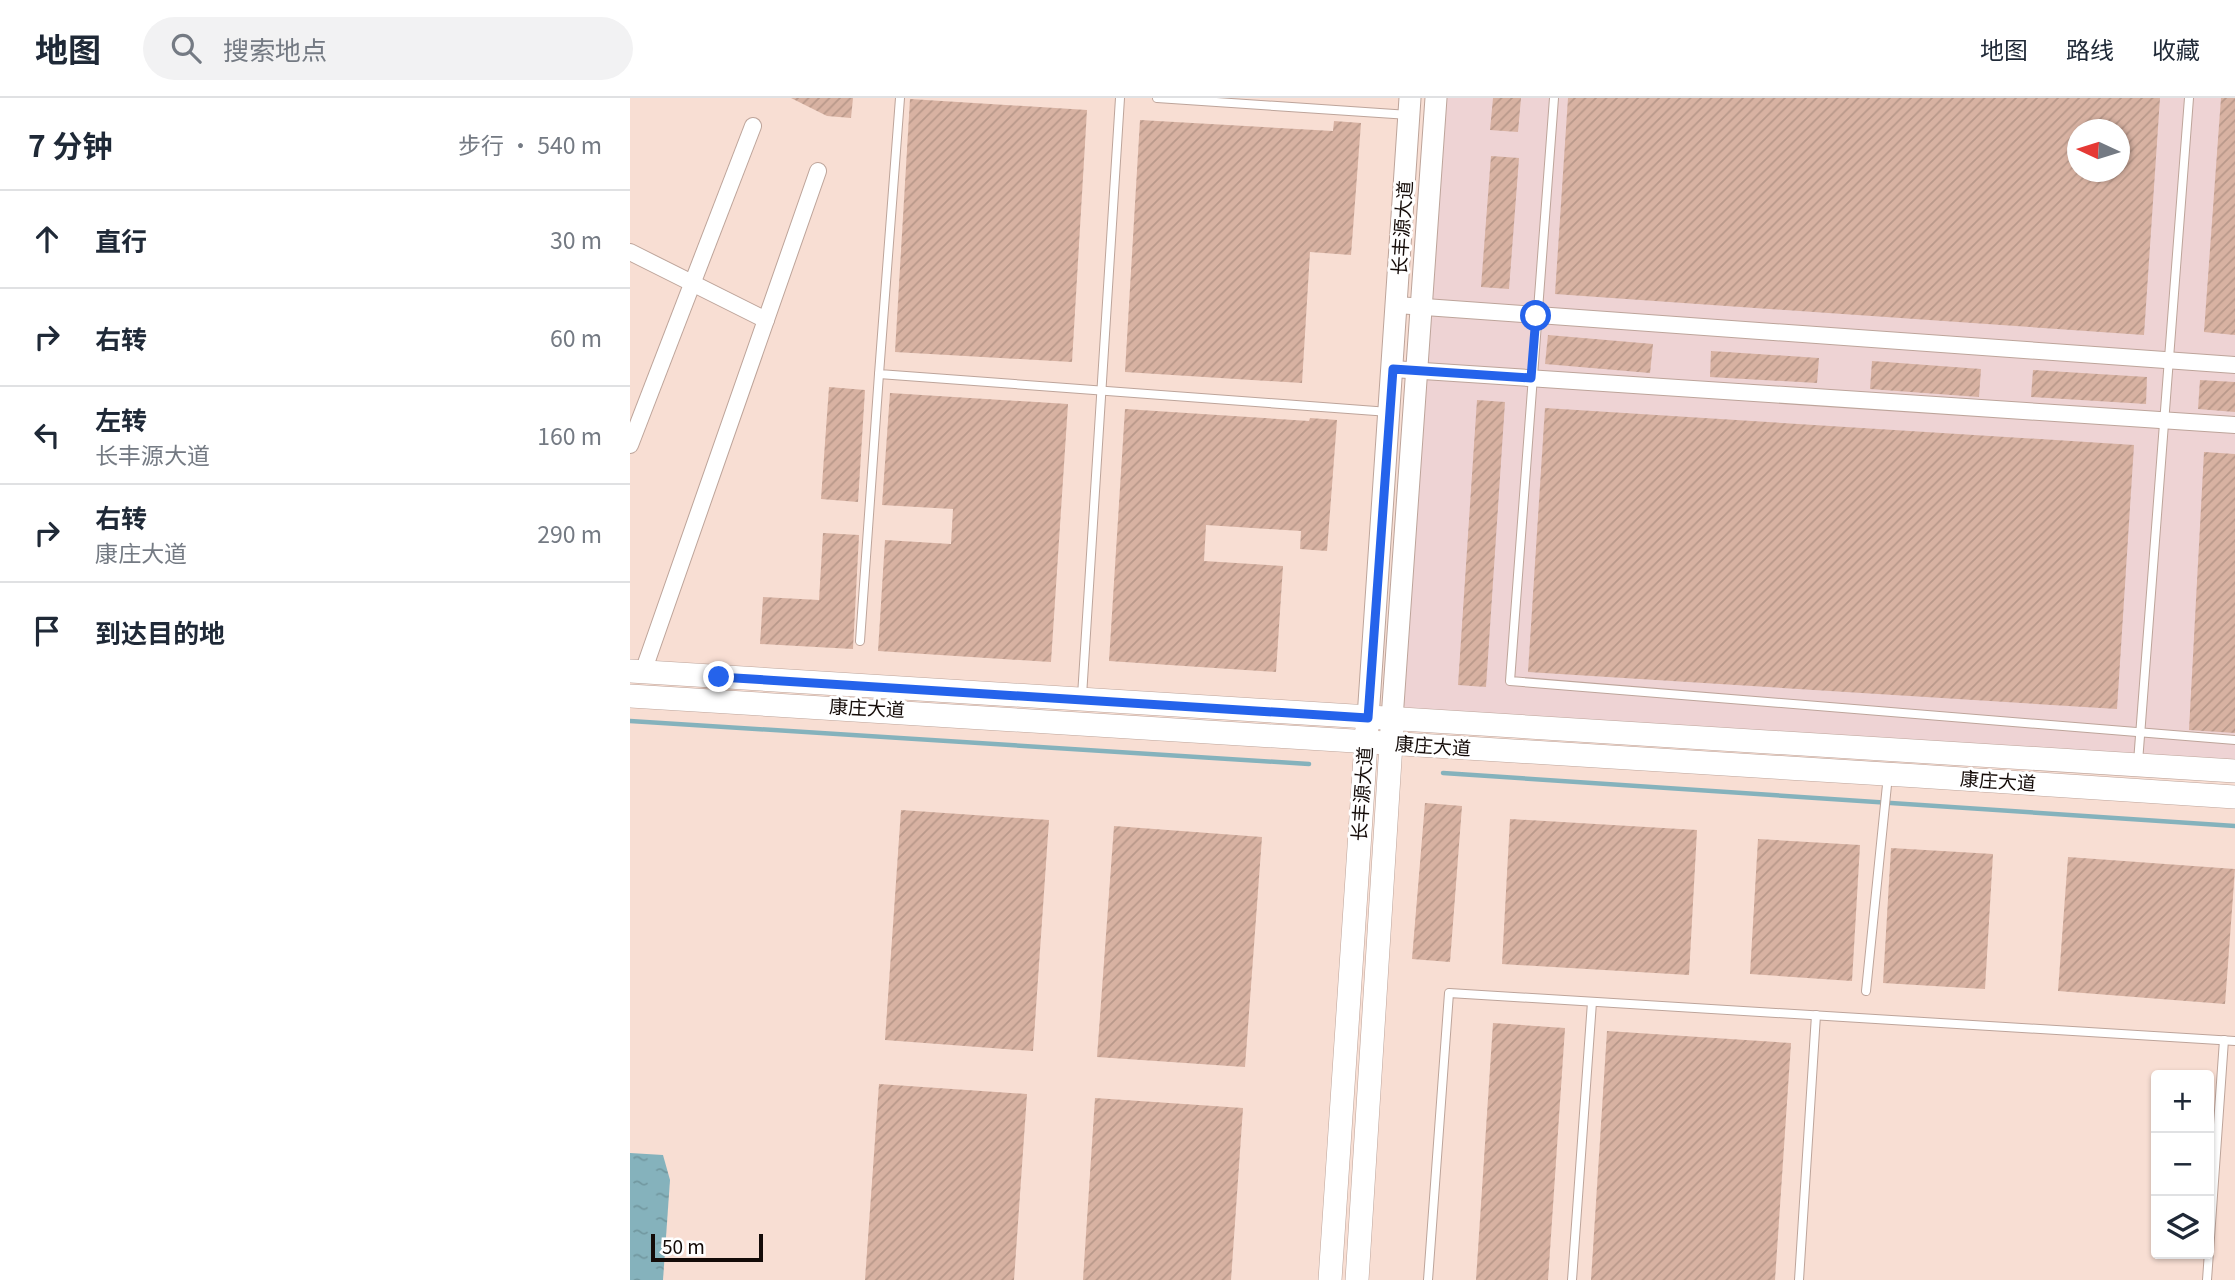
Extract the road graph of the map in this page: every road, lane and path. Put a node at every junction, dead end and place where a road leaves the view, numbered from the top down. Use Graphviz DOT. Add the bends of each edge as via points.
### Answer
graph roads {
  1 [pos="900,98"];
  2 [pos="1121,98"];
  3 [pos="1157,98"];
  4 [pos="1436,98"];
  5 [pos="1554,98"];
  6 [pos="2189,98"];
  7 [pos="1410,107"];
  8 [pos="753,127"];
  9 [pos="818,171"];
  10 [pos="630,252"];
  11 [pos="694,284"];
  12 [pos="1397,306"];
  13 [pos="1421,307"];
  14 [pos="1536,316"];
  15 [pos="766,320"];
  16 [pos="2168,360"];
  17 [pos="2235,365"];
  18 [pos="1393,369"];
  19 [pos="1417,370"];
  20 [pos="879,374"];
  21 [pos="1531,378"];
  22 [pos="1102,392"];
  23 [pos="1390,412"];
  24 [pos="2164,420"];
  25 [pos="2235,425"];
  26 [pos="630,445"];
  27 [pos="860,641"];
  28 [pos="637,671"];
  29 [pos="630,696"];
  30 [pos="1081,710"];
  31 [pos="1368,718"];
  32 [pos="1392,719"];
  33 [pos="2140,732"];
  34 [pos="2235,740"];
  35 [pos="1366,741"];
  36 [pos="1391,743"];
  37 [pos="2138,765"];
  38 [pos="2235,771"];
  39 [pos="1888,774"];
  40 [pos="2235,796"];
  41 [pos="1866,991"];
  42 [pos="1592,1002"];
  43 [pos="1816,1015"];
  44 [pos="2224,1040"];
  45 [pos="2235,1041"];
  46 [pos="1330,1280"];
  47 [pos="1357,1280"];
  48 [pos="1428,1280"];
  49 [pos="1572,1280"];
  50 [pos="1799,1280"];
  51 [pos="2207,1280"];
  1 -- 20 [label="lane"];
  2 -- 22 [label="lane"];
  3 -- 7 [label="lane"];
  4 -- 13 [label="street, 长丰源大道"];
  5 -- 14 [label="lane"];
  6 -- 16 [label="lane"];
  7 -- 12 [label="street, 长丰源大道"];
  8 -- 11 [label="street"];
  9 -- 15 [label="street"];
  10 -- 11 [label="street"];
  11 -- 15 [label="street"];
  11 -- 26 [label="street"];
  12 -- 13 [label="street"];
  12 -- 18 [label="street, 长丰源大道"];
  13 -- 14 [label="street"];
  13 -- 19 [label="street, 长丰源大道"];
  14 -- 16 [label="street"];
  14 -- 21 [label="lane"];
  15 -- 28 [label="street"];
  16 -- 17 [label="street"];
  16 -- 24 [label="lane"];
  18 -- 19 [label="street"];
  18 -- 23 [label="street, 长丰源大道"];
  19 -- 21 [label="street"];
  19 -- 32 [label="street, 长丰源大道"];
  20 -- 22 [label="lane"];
  20 -- 27 [label="lane"];
  21 -- 24 [label="street"];
  21 -- 33 [label="lane" via="1510,681"];
  22 -- 23 [label="lane"];
  22 -- 30 [label="lane"];
  23 -- 31 [label="street, 长丰源大道"];
  24 -- 25 [label="street"];
  24 -- 33 [label="lane"];
  28 -- 30 [label="main road, 康庄大道"];
  29 -- 30 [label="main road, 康庄大道"];
  30 -- 31 [label="main road, 康庄大道"];
  30 -- 35 [label="main road, 康庄大道"];
  31 -- 32 [label="main road, 康庄大道"];
  31 -- 35 [label="main road, 长丰源大道"];
  32 -- 36 [label="main road, 长丰源大道"];
  32 -- 37 [label="main road, 康庄大道"];
  33 -- 34 [label="lane"];
  33 -- 37 [label="lane"];
  35 -- 36 [label="main road, 康庄大道"];
  35 -- 46 [label="main road, 长丰源大道"];
  36 -- 39 [label="main road, 康庄大道"];
  36 -- 47 [label="main road, 长丰源大道"];
  37 -- 38 [label="main road, 康庄大道"];
  39 -- 40 [label="main road, 康庄大道"];
  39 -- 41 [label="lane"];
  42 -- 43 [label="lane"];
  42 -- 48 [label="lane" via="1449,993"];
  42 -- 49 [label="lane"];
  43 -- 44 [label="lane"];
  43 -- 50 [label="lane"];
  44 -- 45 [label="lane"];
  44 -- 51 [label="lane"];
}
